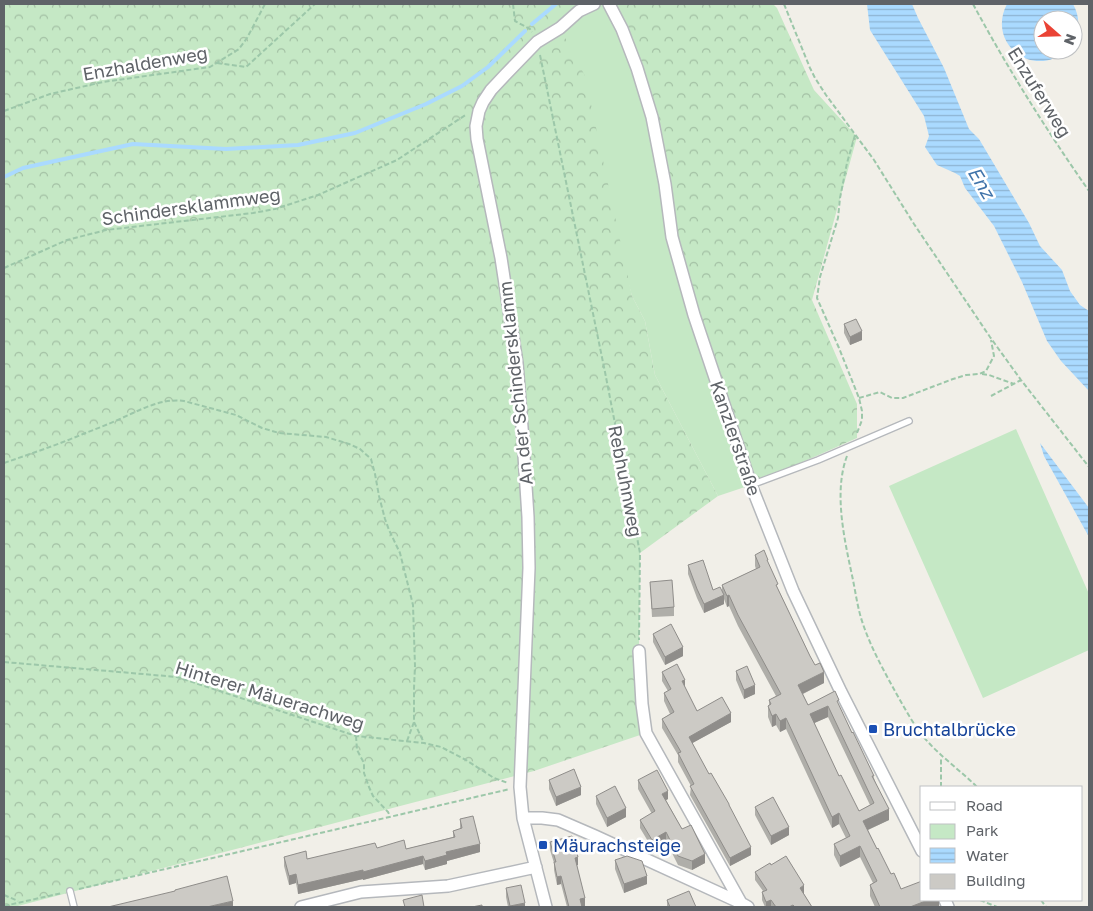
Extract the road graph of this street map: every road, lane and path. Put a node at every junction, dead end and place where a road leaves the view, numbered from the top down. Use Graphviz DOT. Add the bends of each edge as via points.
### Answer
graph roads {
  1 [pos="265,4"];
  2 [pos="315,4"];
  3 [pos="512,4"];
  4 [pos="594,4"];
  5 [pos="609,4"];
  6 [pos="784,4"];
  7 [pos="973,4"];
  8 [pos="537,42"];
  9 [pos="216,63"];
  10 [pos="4,111"];
  11 [pos="468,113"];
  12 [pos="855,135"];
  13 [pos="1089,192"];
  14 [pos="4,268"];
  15 [pos="990,337"];
  16 [pos="979,374"];
  17 [pos="1021,380"];
  18 [pos="1014,384"];
  19 [pos="990,396"];
  20 [pos="859,398"];
  21 [pos="909,421"];
  22 [pos="852,446"];
  23 [pos="4,463"];
  24 [pos="1089,467"];
  25 [pos="751,485"];
  26 [pos="639,651"];
  27 [pos="4,662"];
  28 [pos="414,722"];
  29 [pos="356,736"];
  30 [pos="406,741"];
  31 [pos="424,743"];
  32 [pos="942,756"];
  33 [pos="941,786"];
  34 [pos="976,786"];
  35 [pos="520,787"];
  36 [pos="390,816"];
  37 [pos="523,818"];
  38 [pos="920,847"];
  39 [pos="536,867"];
  40 [pos="70,891"];
  41 [pos="4,895"];
  42 [pos="982,901"];
  43 [pos="21,902"];
  44 [pos="745,905"];
  45 [pos="4,906"];
  46 [pos="74,907"];
  47 [pos="301,907"];
  48 [pos="546,907"];
  49 [pos="997,907"];
  1 -- 9 [label="path, Enzhaldenweg" via="238,49"];
  2 -- 9 [label="path" via="246,67"];
  3 -- 8 [label="path" via="515,21 530,29"];
  4 -- 8 [label="street, An der Schindersklamm"];
  5 -- 25 [label="street, Kanzlerstraße" via="622,28 652,117 666,184 672,237 694,315"];
  6 -- 12 [label="path" via="815,78"];
  7 -- 13 [label="path, Enzuferweg" via="1015,79"];
  8 -- 26 [label="path, Rebhuhnweg" via="640,553"];
  8 -- 35 [label="street, An der Schindersklamm" via="491,90 483,102 476,126 507,296 517,363 523,440 528,568"];
  9 -- 10 [label="path, Enzhaldenweg" via="210,67 103,82 50,94"];
  11 -- 14 [label="path, Schindersklammweg" via="397,160 318,195 275,209 106,230 67,240"];
  12 -- 15 [label="path"];
  12 -- 20 [label="path" via="817,298"];
  15 -- 16 [label="path" via="994,356 986,370"];
  15 -- 17 [label="path"];
  16 -- 18 [label="path"];
  16 -- 20 [label="path" via="966,375 903,398 892,398 880,392"];
  17 -- 18 [label="path"];
  17 -- 24 [label="path"];
  18 -- 19 [label="path"];
  20 -- 22 [label="path" via="862,420"];
  21 -- 22 [label="lane"];
  22 -- 25 [label="lane"];
  22 -- 32 [label="path" via="842,473 841,501 863,625 909,715 921,734"];
  23 -- 28 [label="path" via="63,443 152,405 175,400 236,415 278,433 326,437 360,449 371,459 388,530 400,553 413,605"];
  25 -- 38 [label="street, Kanzlerstraße" via="793,591 840,692"];
  26 -- 44 [label="street" via="646,732"];
  27 -- 29 [label="path, Hinterer Mäuerachweg" via="177,677"];
  28 -- 30 [label="path"];
  28 -- 31 [label="path"];
  29 -- 30 [label="path, Hinterer Mäuerachweg"];
  29 -- 36 [label="path" via="369,787"];
  30 -- 31 [label="path, Hinterer Mäuerachweg"];
  31 -- 35 [label="path, Hinterer Mäuerachweg" via="441,747 494,778"];
  32 -- 33 [label="path"];
  32 -- 34 [label="path"];
  35 -- 36 [label="path"];
  35 -- 37 [label="street, An der Schindersklamm"];
  36 -- 40 [label="path"];
  37 -- 39 [label="street, An der Schindersklamm"];
  37 -- 44 [label="street" via="558,820"];
  39 -- 47 [label="street" via="448,886 361,892"];
  39 -- 48 [label="street, An der Schindersklamm"];
  40 -- 43 [label="path"];
  40 -- 46 [label="lane"];
  41 -- 43 [label="path"];
  42 -- 49 [label="path"];
  43 -- 45 [label="path"];
}
